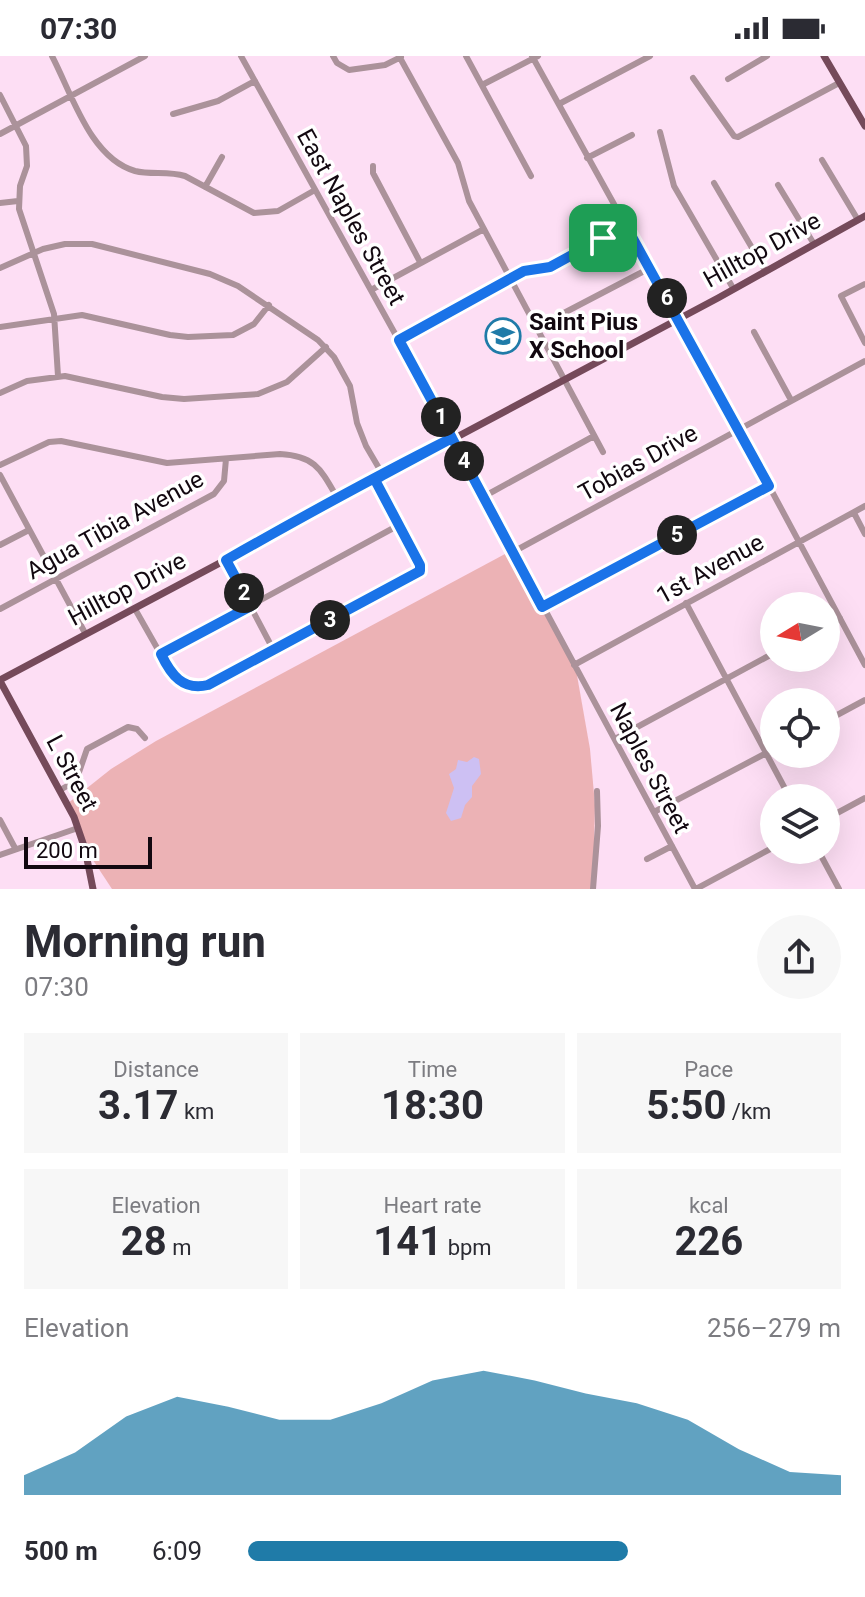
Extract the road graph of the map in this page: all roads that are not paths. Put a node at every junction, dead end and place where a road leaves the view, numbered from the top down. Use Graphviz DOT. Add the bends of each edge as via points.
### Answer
graph roads {
  1 [pos="52,56"];
  2 [pos="145,56"];
  3 [pos="241,56"];
  4 [pos="333,56"];
  5 [pos="401,56"];
  6 [pos="466,56"];
  7 [pos="650,56"];
  8 [pos="767,56"];
  9 [pos="824,56"];
  10 [pos="535,57"];
  11 [pos="693,78"];
  12 [pos="728,79"];
  13 [pos="255,81"];
  14 [pos="839,83"];
  15 [pos="482,85"];
  16 [pos="0,95"];
  17 [pos="71,96"];
  18 [pos="559,104"];
  19 [pos="173,114"];
  20 [pos="16,125"];
  21 [pos="865,126"];
  22 [pos="660,132"];
  23 [pos="0,134"];
  24 [pos="632,135"];
  25 [pos="222,157"];
  26 [pos="587,158"];
  27 [pos="822,160"];
  28 [pos="373,166"];
  29 [pos="531,176"];
  30 [pos="714,183"];
  31 [pos="778,185"];
  32 [pos="205,187"];
  33 [pos="315,190"];
  34 [pos="18,201"];
  35 [pos="0,203"];
  36 [pos="862,218"];
  37 [pos="626,226"];
  38 [pos="484,229"];
  39 [pos="814,244"];
  40 [pos="33,252"];
  41 [pos="420,262"];
  42 [pos="0,268"];
  43 [pos="650,268"];
  44 [pos="765,270"];
  45 [pos="511,279"];
  46 [pos="865,284"];
  47 [pos="733,288"];
  48 [pos="371,290"];
  49 [pos="269,305"];
  50 [pos="55,318"];
  51 [pos="677,318"];
  52 [pos="0,327"];
  53 [pos="537,327"];
  54 [pos="754,332"];
  55 [pos="399,340"];
  56 [pos="865,343"];
  57 [pos="326,347"];
  58 [pos="865,361"];
  59 [pos="58,376"];
  60 [pos="565,379"];
  61 [pos="0,393"];
  62 [pos="791,400"];
  63 [pos="738,428"];
  64 [pos="594,436"];
  65 [pos="452,438"];
  66 [pos="603,452"];
  67 [pos="226,459"];
  68 [pos="0,465"];
  69 [pos="0,475"];
  70 [pos="383,475"];
  71 [pos="375,480"];
  72 [pos="769,486"];
  73 [pos="483,497"];
  74 [pos="338,499"];
  75 [pos="865,506"];
  76 [pos="854,513"];
  77 [pos="399,525"];
  78 [pos="29,530"];
  79 [pos="865,534"];
  80 [pos="799,541"];
  81 [pos="0,545"];
  82 [pos="513,552"];
  83 [pos="226,560"];
  84 [pos="56,578"];
  85 [pos="826,592"];
  86 [pos="686,603"];
  87 [pos="251,606"];
  88 [pos="542,607"];
  89 [pos="0,609"];
  90 [pos="135,609"];
  91 [pos="840,618"];
  92 [pos="85,633"];
  93 [pos="274,651"];
  94 [pos="161,654"];
  95 [pos="760,660"];
  96 [pos="574,665"];
  97 [pos="865,665"];
  98 [pos="726,678"];
  99 [pos="0,681"];
  100 [pos="865,700"];
  101 [pos="840,713"];
  102 [pos="145,738"];
  103 [pos="615,739"];
  104 [pos="760,742"];
  105 [pos="760,756"];
  106 [pos="60,790"];
  107 [pos="597,791"];
  108 [pos="865,798"];
  109 [pos="840,811"];
  110 [pos="654,812"];
  111 [pos="0,820"];
  112 [pos="78,828"];
  113 [pos="672,846"];
  114 [pos="15,848"];
  115 [pos="760,854"];
  116 [pos="0,855"];
  117 [pos="647,859"];
  118 [pos="826,864"];
  119 [pos="93,889"];
  120 [pos="593,889"];
  121 [pos="695,889"];
  122 [pos="839,889"];
  1 -- 17 [label="street"];
  2 -- 17 [label="street"];
  3 -- 13 [label="street, East Naples Street"];
  4 -- 5 [label="street" via="349,70 385,65"];
  5 -- 38 [label="street" via="458,163"];
  6 -- 15 [label="street"];
  7 -- 18 [label="street"];
  8 -- 12 [label="street"];
  9 -- 14 [label="main road"];
  10 -- 15 [label="street"];
  10 -- 18 [label="street"];
  11 -- 14 [label="street" via="738,137"];
  13 -- 19 [label="street" via="218,101"];
  13 -- 33 [label="street, East Naples Street"];
  14 -- 21 [label="main road"];
  15 -- 29 [label="street"];
  16 -- 20 [label="street"];
  17 -- 20 [label="street"];
  17 -- 32 [label="street" via="99,146 119,165 144,173 172,173"];
  18 -- 26 [label="street"];
  20 -- 23 [label="street"];
  20 -- 34 [label="street" via="28,156"];
  22 -- 47 [label="street" via="674,186"];
  24 -- 26 [label="street"];
  25 -- 32 [label="street"];
  26 -- 37 [label="street"];
  27 -- 36 [label="street"];
  28 -- 41 [label="street"];
  30 -- 44 [label="street"];
  31 -- 39 [label="street"];
  32 -- 33 [label="street" via="261,213 278,211"];
  33 -- 48 [label="street, East Naples Street"];
  34 -- 35 [label="street"];
  34 -- 40 [label="street"];
  36 -- 39 [label="main road, Hilltop Drive"];
  37 -- 43 [label="street"];
  37 -- 45 [label="street" via="550,267 528,269"];
  38 -- 41 [label="street"];
  38 -- 45 [label="street"];
  39 -- 44 [label="main road, Hilltop Drive"];
  40 -- 42 [label="street"];
  40 -- 49 [label="street" via="78,244 123,250 210,274"];
  40 -- 50 [label="street"];
  41 -- 48 [label="street"];
  43 -- 51 [label="street"];
  43 -- 53 [label="street"];
  44 -- 47 [label="main road, Hilltop Drive"];
  45 -- 53 [label="street"];
  45 -- 55 [label="street"];
  46 -- 56 [label="street" via="841,296"];
  47 -- 51 [label="main road, Hilltop Drive"];
  48 -- 55 [label="street, East Naples Street"];
  49 -- 50 [label="street" via="249,328 233,335 188,337 82,315"];
  49 -- 57 [label="street"];
  50 -- 52 [label="street"];
  50 -- 59 [label="street"];
  51 -- 60 [label="main road, Hilltop Drive"];
  51 -- 63 [label="street"];
  53 -- 60 [label="street"];
  54 -- 62 [label="street"];
  55 -- 65 [label="street, East Naples Street"];
  57 -- 59 [label="street" via="287,382 249,395 172,398"];
  57 -- 70 [label="street" via="345,374 357,423"];
  58 -- 62 [label="street, Tobias Drive"];
  59 -- 61 [label="street" via="25,381"];
  60 -- 64 [label="street"];
  60 -- 65 [label="main road, Hilltop Drive"];
  62 -- 63 [label="street, Tobias Drive"];
  63 -- 72 [label="street"];
  63 -- 82 [label="street, Tobias Drive"];
  64 -- 66 [label="street"];
  64 -- 73 [label="street"];
  65 -- 70 [label="main road, Hilltop Drive"];
  65 -- 73 [label="street, East Naples Street"];
  67 -- 68 [label="street" via="167,463 61,441"];
  67 -- 74 [label="street" via="297,455 316,465"];
  67 -- 84 [label="street, Agua Tibia Avenue" via="224,481 214,494"];
  69 -- 78 [label="street"];
  70 -- 71 [label="main road, Hilltop Drive"];
  71 -- 74 [label="main road, Hilltop Drive"];
  71 -- 77 [label="street"];
  72 -- 80 [label="street"];
  72 -- 88 [label="street"];
  73 -- 82 [label="street, East Naples Street"];
  74 -- 83 [label="main road, Hilltop Drive"];
  75 -- 76 [label="street, 1st Avenue"];
  76 -- 79 [label="street"];
  76 -- 80 [label="street, 1st Avenue"];
  77 -- 87 [label="street"];
  77 -- 93 [label="street" via="420,571"];
  78 -- 81 [label="street"];
  78 -- 84 [label="street"];
  80 -- 85 [label="street"];
  80 -- 86 [label="street, 1st Avenue"];
  82 -- 88 [label="street, Naples Street"];
  83 -- 87 [label="street"];
  83 -- 90 [label="main road, Hilltop Drive"];
  84 -- 89 [label="street, Agua Tibia Avenue"];
  84 -- 92 [label="street"];
  86 -- 96 [label="street, 1st Avenue"];
  86 -- 98 [label="street"];
  87 -- 93 [label="street"];
  87 -- 94 [label="street"];
  88 -- 96 [label="street, Naples Street"];
  90 -- 92 [label="main road, Hilltop Drive"];
  90 -- 94 [label="street"];
  91 -- 97 [label="street"];
  92 -- 99 [label="main road, Hilltop Drive"];
  93 -- 94 [label="street" via="196,687 173,676"];
  95 -- 98 [label="street"];
  96 -- 103 [label="street, Naples Street"];
  98 -- 103 [label="street"];
  98 -- 104 [label="street"];
  99 -- 106 [label="main road, L Street"];
  100 -- 101 [label="street"];
  102 -- 106 [label="street" via="128,727 87,749 76,781"];
  103 -- 110 [label="street, Naples Street"];
  105 -- 110 [label="street"];
  106 -- 112 [label="main road, L Street"];
  107 -- 120 [label="street"];
  108 -- 109 [label="street"];
  110 -- 113 [label="street, Naples Street"];
  111 -- 114 [label="street"];
  112 -- 114 [label="street"];
  112 -- 119 [label="main road, L Street"];
  113 -- 117 [label="street"];
  113 -- 121 [label="street, Naples Street"];
  114 -- 116 [label="street"];
  115 -- 121 [label="street"];
  118 -- 122 [label="street"];
}
